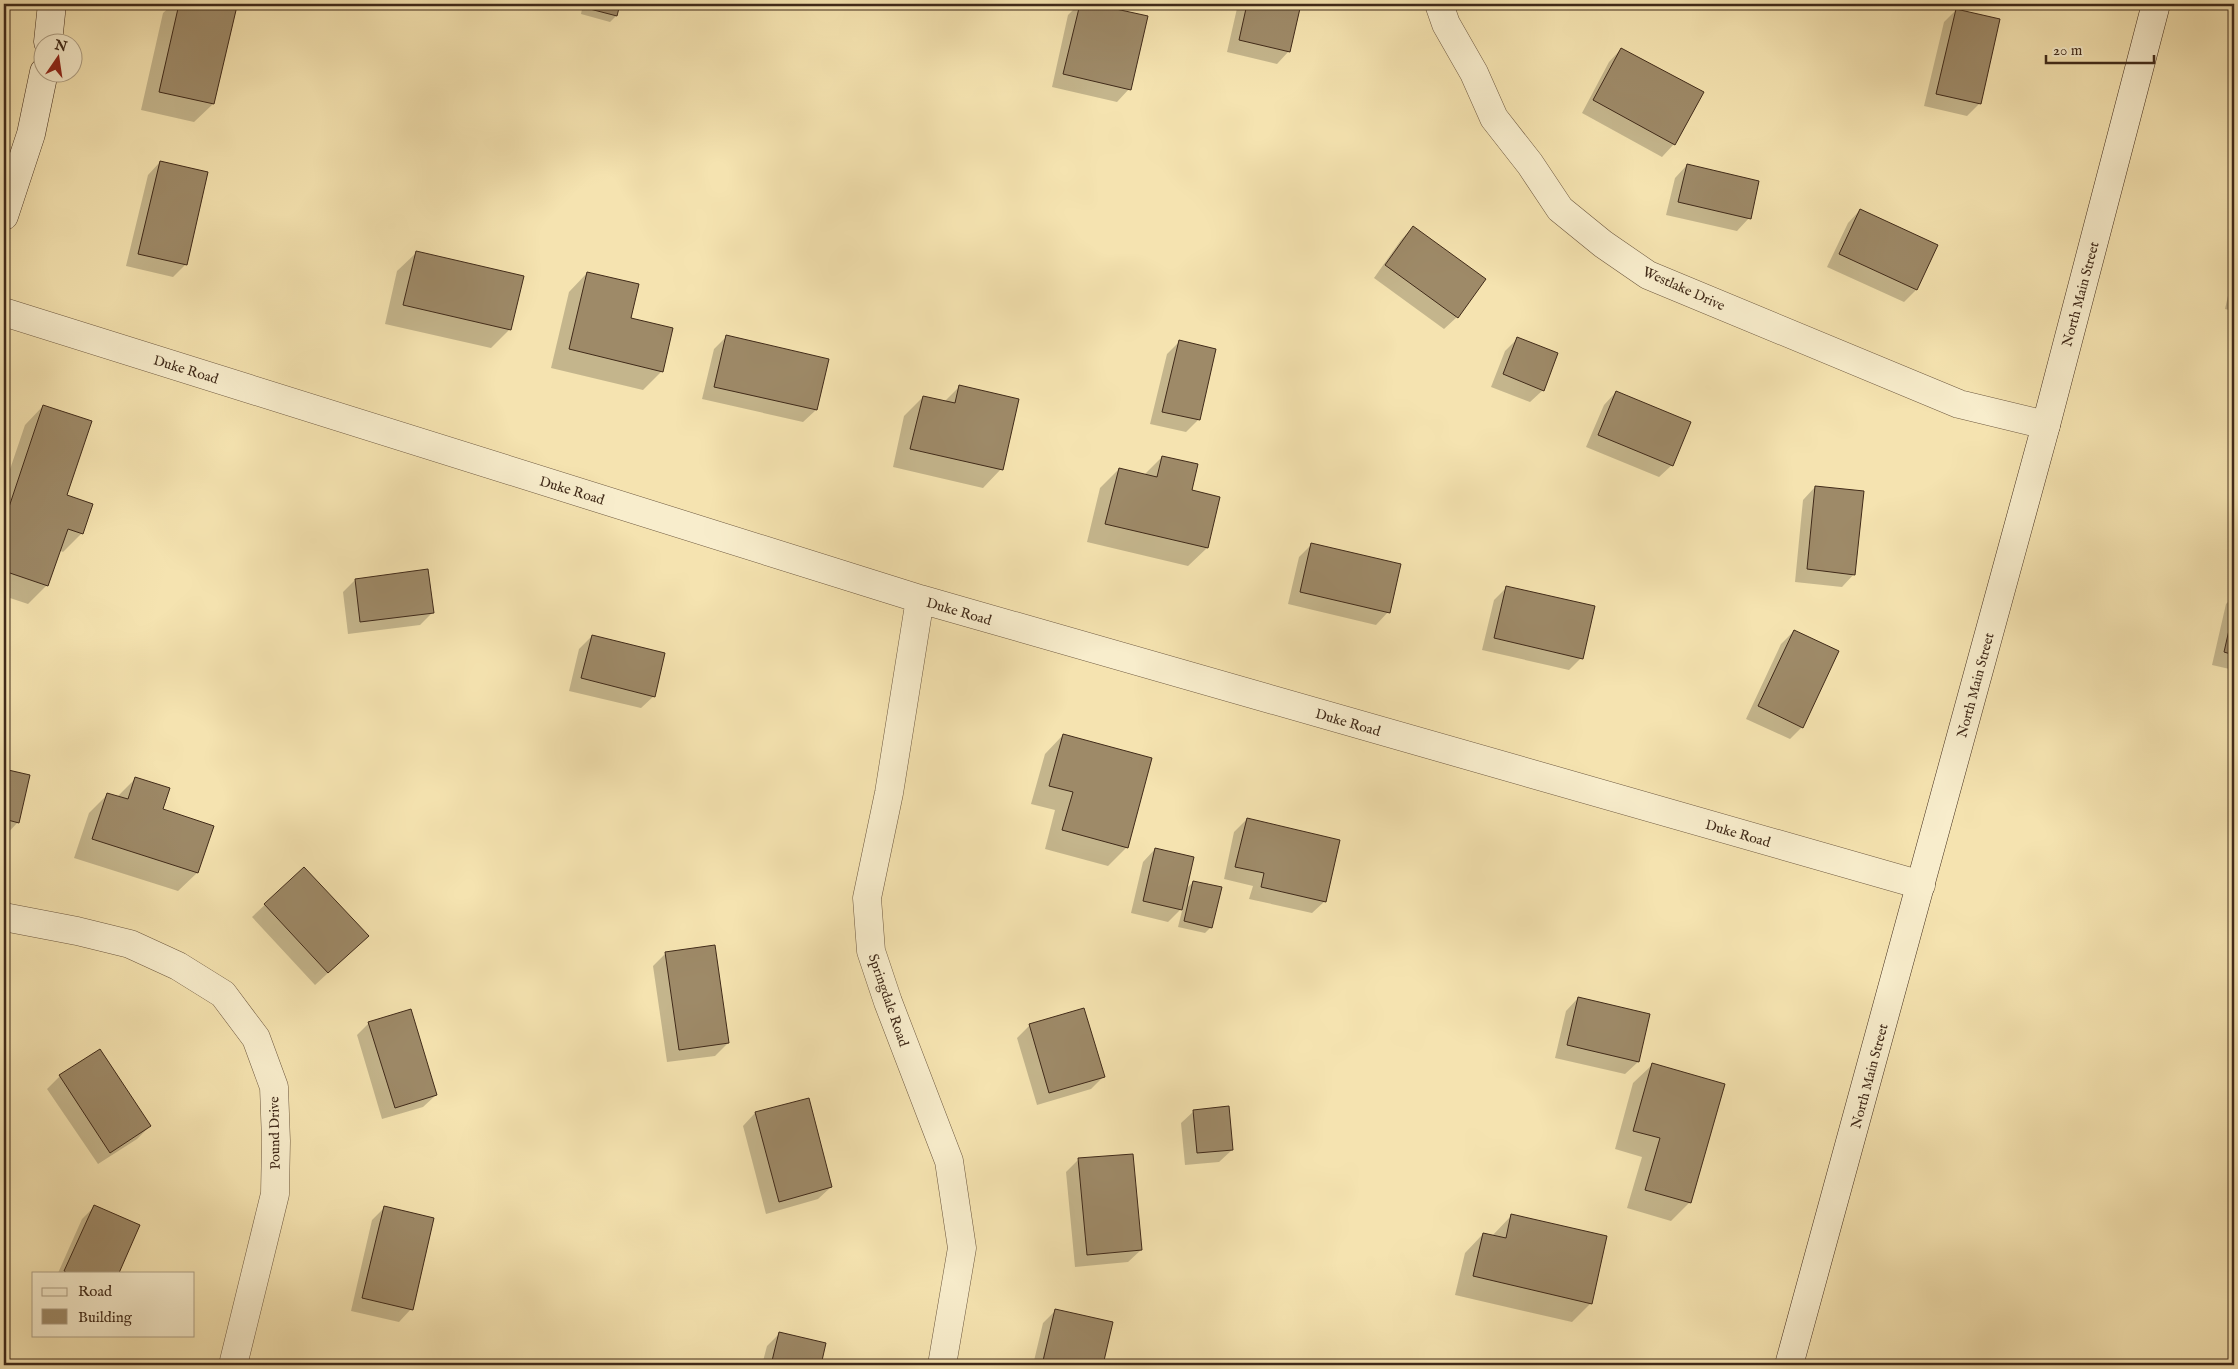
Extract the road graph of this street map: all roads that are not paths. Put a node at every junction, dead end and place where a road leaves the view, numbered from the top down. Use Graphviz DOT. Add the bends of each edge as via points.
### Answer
graph roads {
  1 [pos="52,4"];
  2 [pos="1439,4"];
  3 [pos="2156,4"];
  4 [pos="49,32"];
  5 [pos="42,82"];
  6 [pos="4,216"];
  7 [pos="4,312"];
  8 [pos="2046,425"];
  9 [pos="920,599"];
  10 [pos="1921,885"];
  11 [pos="4,917"];
  12 [pos="233,1365"];
  13 [pos="942,1365"];
  14 [pos="1789,1365"];
  1 -- 4 [label="street"];
  2 -- 8 [label="street, Westlake Drive" via="1494,118 1560,209 1603,244 1648,275 1959,404"];
  3 -- 8 [label="street, North Main Street"];
  5 -- 6 [label="street" via="31,134"];
  7 -- 9 [label="street, Duke Road"];
  8 -- 10 [label="street, North Main Street"];
  9 -- 10 [label="street, Duke Road"];
  9 -- 13 [label="street, Springdale Road" via="889,793 867,898 871,951 949,1161 962,1248"];
  10 -- 14 [label="street, North Main Street"];
  11 -- 12 [label="street, Pound Drive" via="130,944 178,966 224,994 256,1038 274,1087 274,1194"];
}
